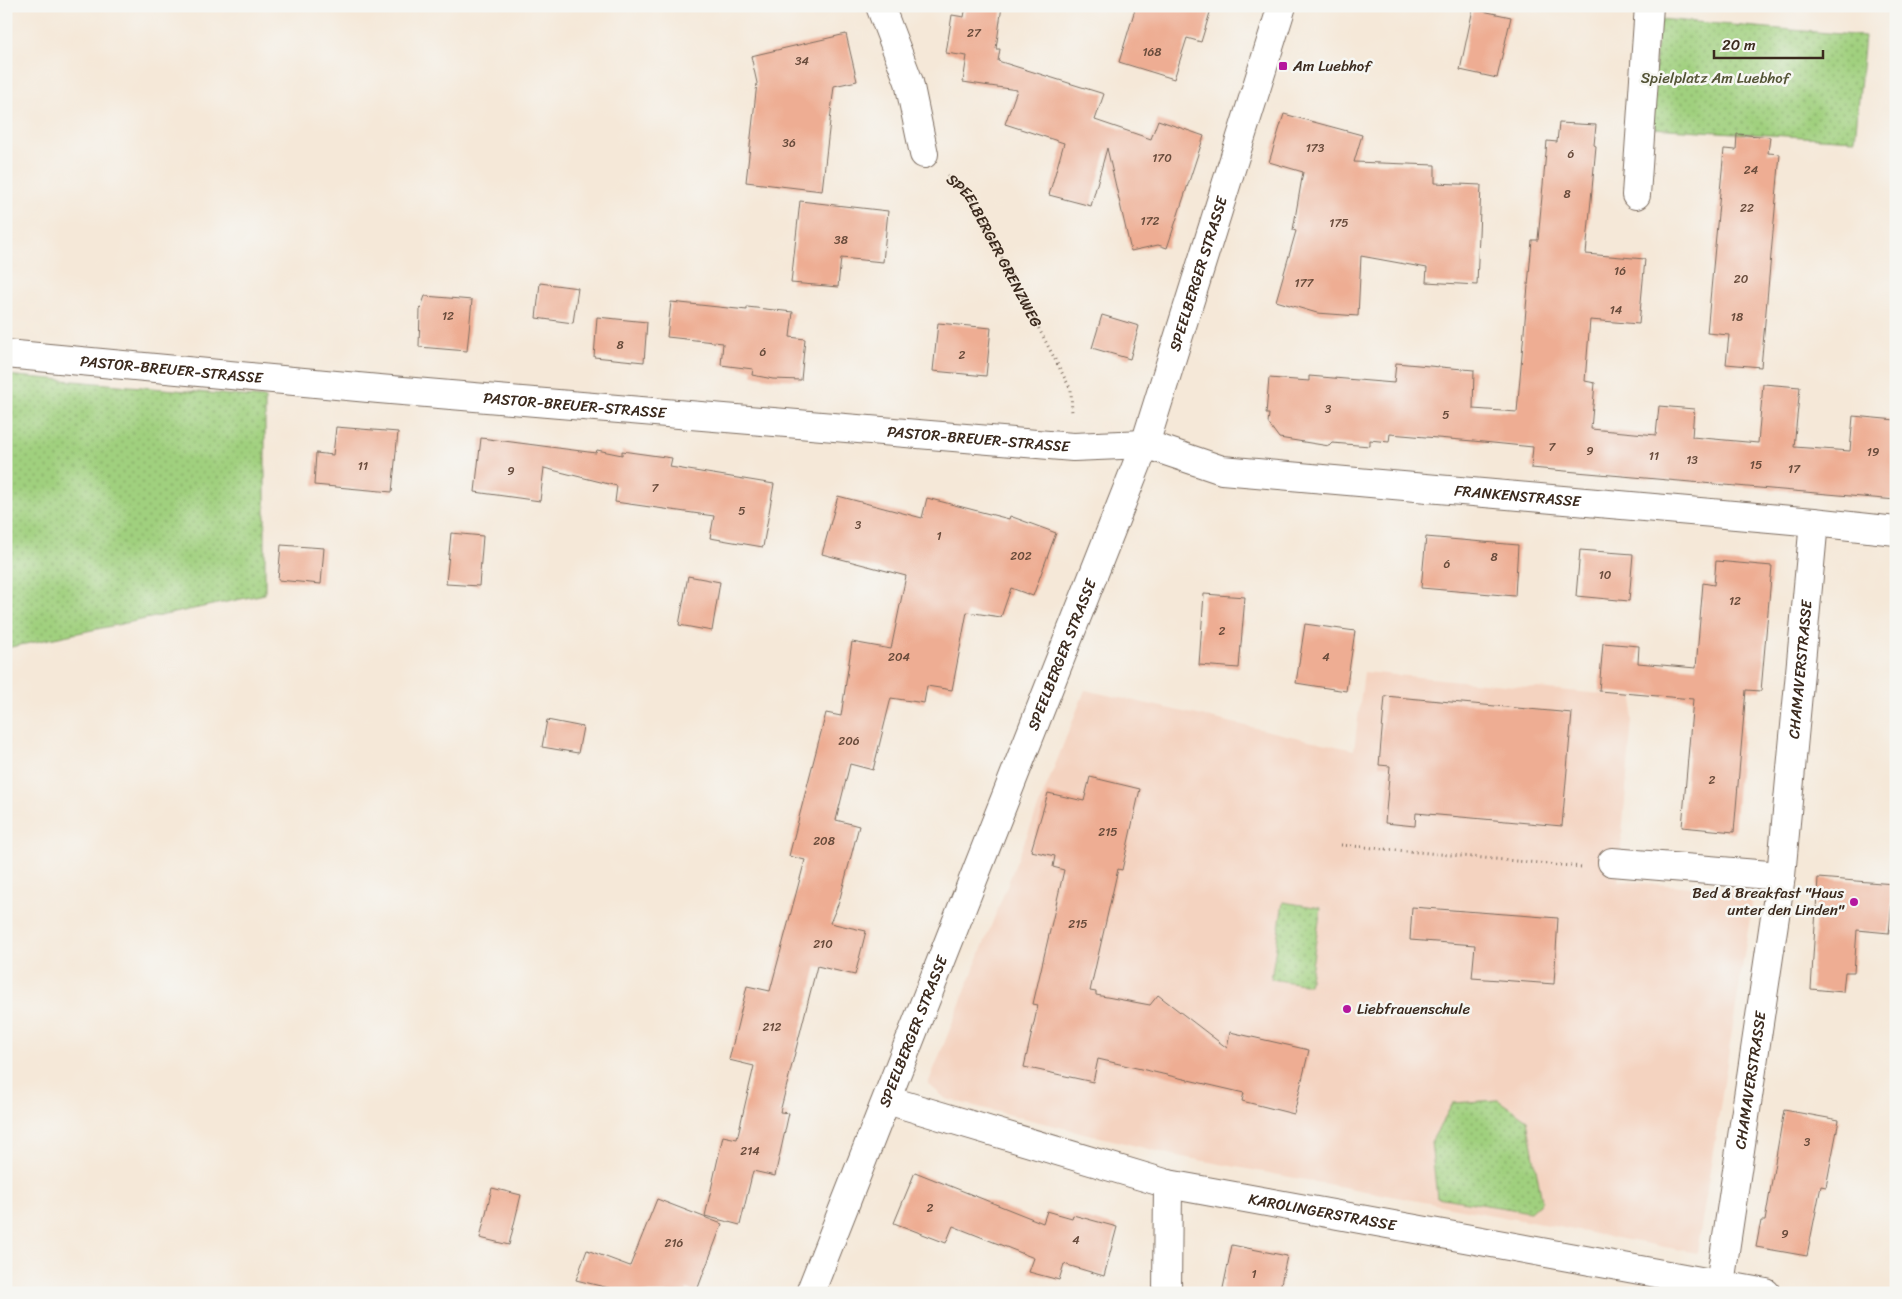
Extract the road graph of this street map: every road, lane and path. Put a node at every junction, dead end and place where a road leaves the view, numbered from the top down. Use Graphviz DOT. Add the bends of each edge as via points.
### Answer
graph roads {
  1 [pos="880,6"];
  2 [pos="1282,6"];
  3 [pos="1649,6"];
  4 [pos="924,154"];
  5 [pos="1636,195"];
  6 [pos="6,354"];
  7 [pos="1144,444"];
  8 [pos="1073,447"];
  9 [pos="1814,522"];
  10 [pos="1896,531"];
  11 [pos="1341,845"];
  12 [pos="1612,862"];
  13 [pos="1781,876"];
  14 [pos="887,1100"];
  15 [pos="1168,1184"];
  16 [pos="1720,1284"];
  17 [pos="810,1293"];
  18 [pos="1167,1293"];
  19 [pos="1766,1293"];
  1 -- 4 [label="street" via="909,82"];
  2 -- 7 [label="street, SPEELBERGER STRASSE"];
  3 -- 5 [label="street"];
  4 -- 8 [label="path, SPEELBERGER GRENZWEG" via="969,194 1071,390"];
  6 -- 8 [label="street, PASTOR-BREUER-STRASSE"];
  7 -- 8 [label="street, PASTOR-BREUER-STRASSE"];
  7 -- 9 [label="street, FRANKENSTRASSE" via="1222,470"];
  7 -- 14 [label="street, SPEELBERGER STRASSE"];
  9 -- 10 [label="street, FRANKENSTRASSE"];
  9 -- 13 [label="street, CHAMAVERSTRASSE"];
  11 -- 12 [label="path" via="1603,870"];
  12 -- 13 [label="street"];
  13 -- 16 [label="street, CHAMAVERSTRASSE"];
  14 -- 15 [label="street, KAROLINGERSTRASSE"];
  14 -- 17 [label="street, SPEELBERGER STRASSE"];
  15 -- 16 [label="street, KAROLINGERSTRASSE"];
  15 -- 18 [label="street"];
  16 -- 19 [label="street, KAROLINGERSTRASSE"];
}
